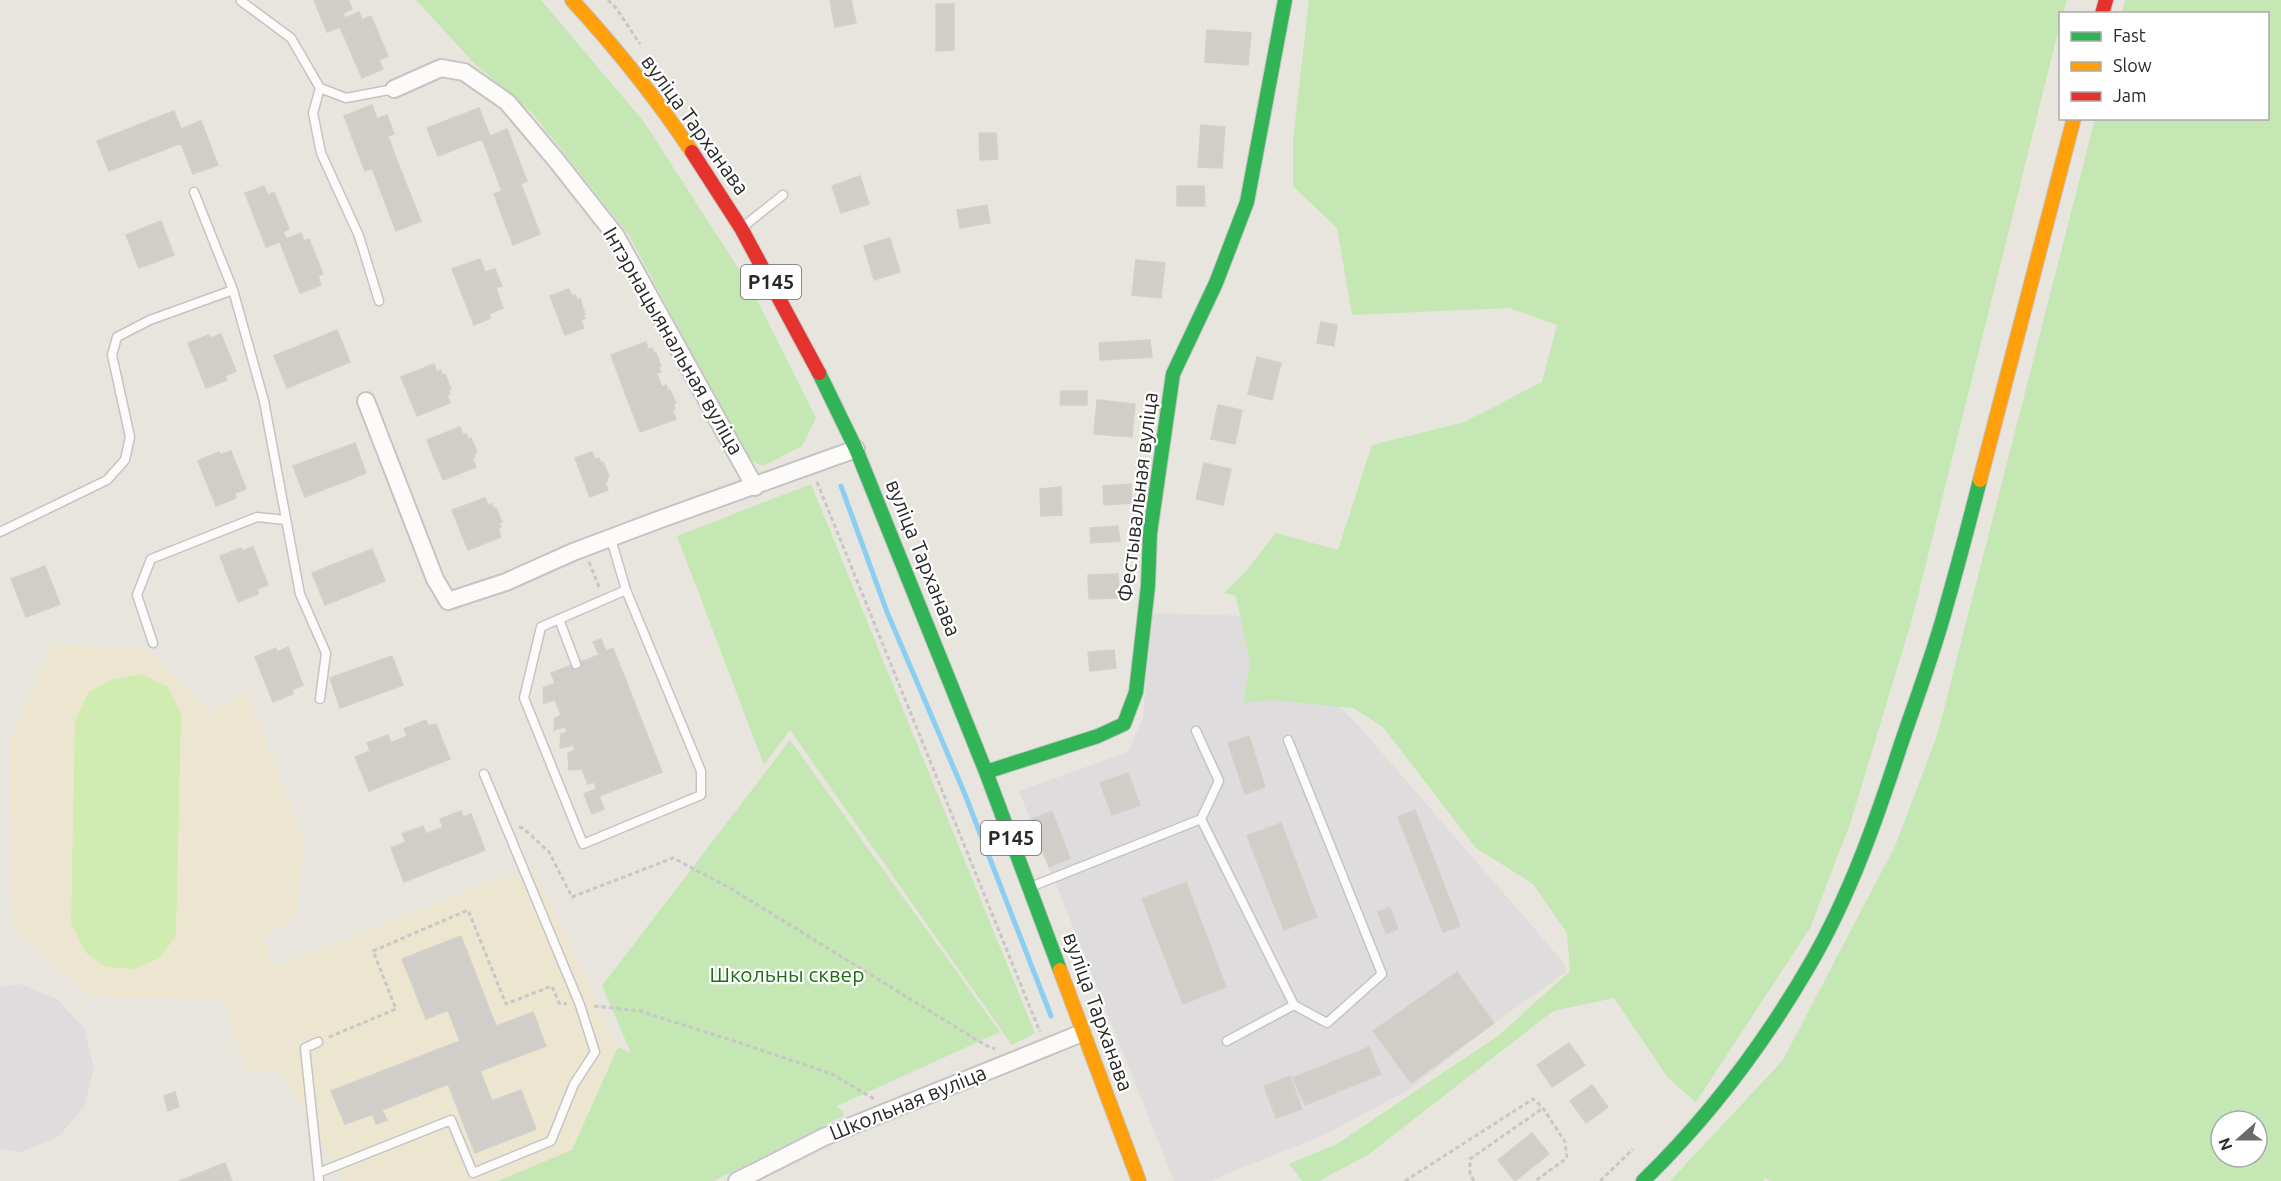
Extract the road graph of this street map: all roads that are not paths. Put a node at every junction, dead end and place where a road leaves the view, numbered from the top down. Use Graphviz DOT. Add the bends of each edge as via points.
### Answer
graph roads {
  1 [pos="572,0"];
  2 [pos="1285,0"];
  3 [pos="241,1"];
  4 [pos="320,88"];
  5 [pos="394,89"];
  6 [pos="2073,120"];
  7 [pos="194,192"];
  8 [pos="783,195"];
  9 [pos="741,228"];
  10 [pos="233,290"];
  11 [pos="379,302"];
  12 [pos="366,401"];
  13 [pos="856,449"];
  14 [pos="754,487"];
  15 [pos="286,520"];
  16 [pos="0,532"];
  17 [pos="611,539"];
  18 [pos="626,590"];
  19 [pos="559,619"];
  20 [pos="153,643"];
  21 [pos="576,664"];
  22 [pos="320,699"];
  23 [pos="1196,731"];
  24 [pos="1288,740"];
  25 [pos="986,772"];
  26 [pos="484,774"];
  27 [pos="1201,819"];
  28 [pos="1030,887"];
  29 [pos="1294,1005"];
  30 [pos="1082,1033"];
  31 [pos="1227,1041"];
  32 [pos="318,1042"];
  33 [pos="318,1177"];
  34 [pos="737,1181"];
  35 [pos="1139,1181"];
  36 [pos="1643,1181"];
  1 -- 9 [label="street, вуліца Тарханава / Р145" via="677,130"];
  2 -- 25 [label="street, Фестывальная вуліца" via="1247,202 1173,374 1150,533 1136,692 1124,724"];
  3 -- 4 [label="lane" via="291,38"];
  4 -- 5 [label="lane" via="346,98"];
  4 -- 11 [label="lane" via="314,113 321,153 359,236"];
  5 -- 14 [label="street, Інтэрнацыянальная вуліца" via="441,68 464,72 507,102 616,236"];
  6 -- 36 [label="street" via="1946,609 1875,824 1809,966 1718,1100"];
  7 -- 10 [label="lane"];
  8 -- 9 [label="lane"];
  9 -- 13 [label="street, вуліца Тарханава / Р145" via="811,356"];
  10 -- 15 [label="lane" via="264,401"];
  10 -- 16 [label="lane" via="150,320 117,337 112,355 130,437 124,460 107,480"];
  12 -- 17 [label="street" via="435,579 448,601"];
  13 -- 14 [label="street"];
  13 -- 25 [label="street, вуліца Тарханава / Р145"];
  14 -- 17 [label="street"];
  15 -- 20 [label="lane" via="257,517 151,559 137,595"];
  15 -- 22 [label="lane" via="300,594 326,653"];
  17 -- 18 [label="lane"];
  18 -- 19 [label="lane"];
  18 -- 19 [label="lane" via="701,771 701,795 583,844 524,698 541,627"];
  19 -- 21 [label="lane"];
  23 -- 27 [label="lane" via="1219,781"];
  24 -- 29 [label="lane" via="1382,974 1327,1023"];
  25 -- 28 [label="street, вуліца Тарханава / Р145"];
  26 -- 33 [label="lane" via="580,1005 595,1052 574,1084 551,1141 473,1173 451,1119"];
  27 -- 28 [label="lane"];
  27 -- 29 [label="lane"];
  28 -- 30 [label="street, вуліца Тарханава / Р145"];
  29 -- 31 [label="lane"];
  30 -- 34 [label="street, Школьная вуліца" via="824,1137"];
  30 -- 35 [label="street, вуліца Тарханава / Р145"];
  32 -- 33 [label="lane" via="305,1048"];
}
